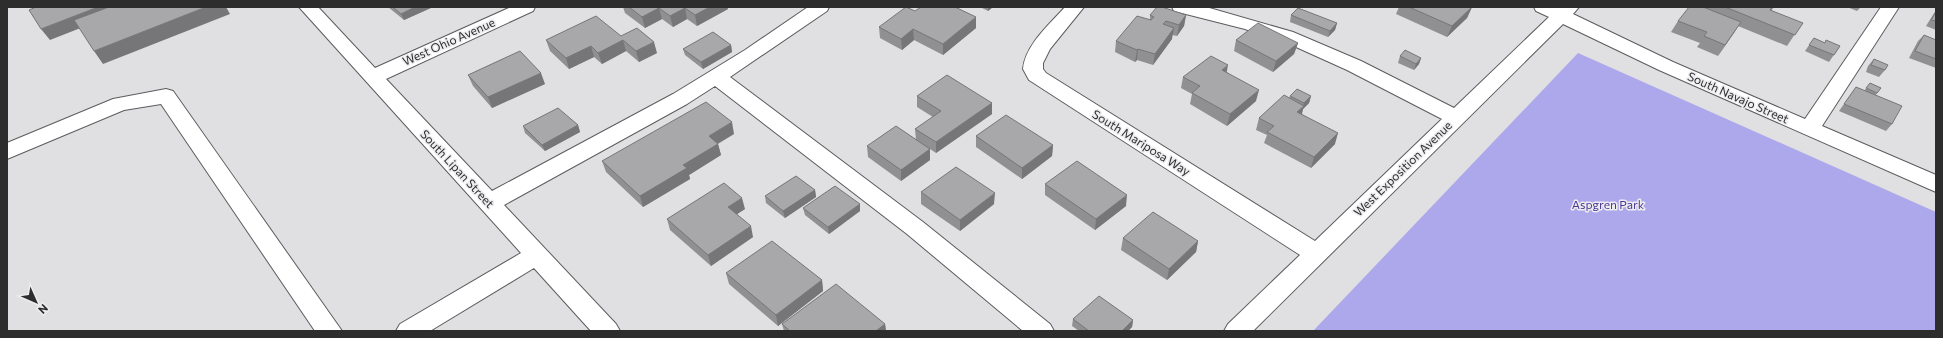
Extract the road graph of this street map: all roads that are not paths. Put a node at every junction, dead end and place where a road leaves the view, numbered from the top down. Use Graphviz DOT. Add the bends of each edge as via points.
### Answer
graph roads {
  1 [pos="308,7"];
  2 [pos="526,7"];
  3 [pos="820,7"];
  4 [pos="1075,7"];
  5 [pos="1181,7"];
  6 [pos="1890,7"];
  7 [pos="1558,10"];
  8 [pos="716,76"];
  9 [pos="372,77"];
  10 [pos="1456,118"];
  11 [pos="1809,129"];
  12 [pos="7,151"];
  13 [pos="1936,184"];
  14 [pos="489,203"];
  15 [pos="1316,254"];
  16 [pos="537,255"];
  17 [pos="329,331"];
  18 [pos="409,331"];
  19 [pos="607,331"];
  20 [pos="1041,331"];
  21 [pos="1237,331"];
  1 -- 9 [label="street, South Lipan Street"];
  2 -- 9 [label="street, West Ohio Avenue"];
  3 -- 8 [label="street"];
  4 -- 15 [label="street, South Mariposa Way" via="1036,56 1033,68 1037,76"];
  5 -- 10 [label="street" via="1215,14 1277,33 1319,50"];
  6 -- 11 [label="street"];
  7 -- 10 [label="street, West Exposition Avenue"];
  7 -- 11 [label="street, South Navajo Street" via="1666,66"];
  8 -- 14 [label="street" via="680,99"];
  8 -- 20 [label="street" via="915,228"];
  9 -- 14 [label="street, South Lipan Street"];
  10 -- 15 [label="street, West Exposition Avenue"];
  11 -- 13 [label="street, South Navajo Street"];
  12 -- 17 [label="street" via="120,104 166,96"];
  14 -- 16 [label="street, South Lipan Street"];
  15 -- 21 [label="street, West Exposition Avenue"];
  16 -- 18 [label="street"];
  16 -- 19 [label="street, South Lipan Street"];
}
